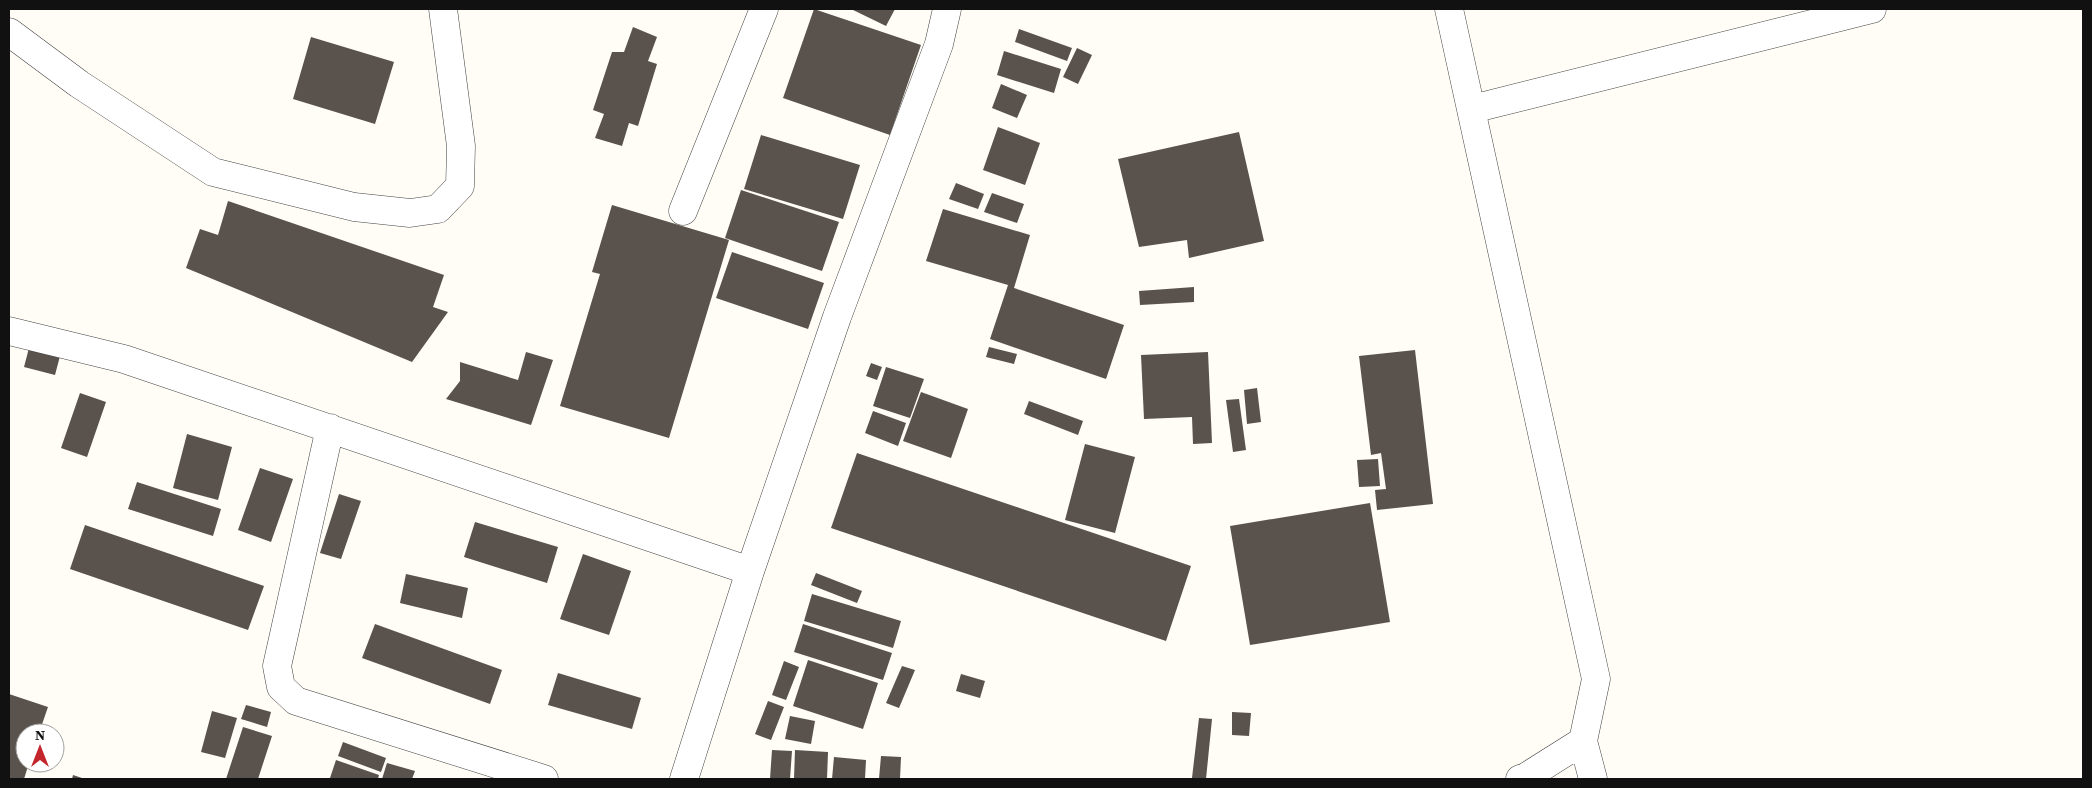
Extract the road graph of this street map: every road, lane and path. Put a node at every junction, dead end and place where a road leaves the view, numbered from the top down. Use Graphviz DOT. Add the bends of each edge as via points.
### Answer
graph roads {
  1 [pos="443,9"];
  2 [pos="764,9"];
  3 [pos="947,9"];
  4 [pos="1449,9"];
  5 [pos="1872,9"];
  6 [pos="9,32"];
  7 [pos="1472,109"];
  8 [pos="683,211"];
  9 [pos="9,331"];
  10 [pos="330,428"];
  11 [pos="750,571"];
  12 [pos="1583,741"];
  13 [pos="544,779"];
  14 [pos="684,779"];
  15 [pos="1520,779"];
  16 [pos="1593,779"];
  1 -- 6 [label="street" via="461,146 460,186 438,209 410,213 354,206 213,172 79,84"];
  2 -- 8 [label="street"];
  3 -- 11 [label="street" via="939,44 837,317"];
  4 -- 7 [label="street"];
  5 -- 7 [label="street"];
  7 -- 12 [label="street" via="1596,679"];
  9 -- 10 [label="street" via="124,359"];
  10 -- 11 [label="street"];
  10 -- 13 [label="street" via="277,666 281,687 296,701"];
  11 -- 14 [label="street"];
  12 -- 15 [label="street"];
  12 -- 16 [label="street"];
}
